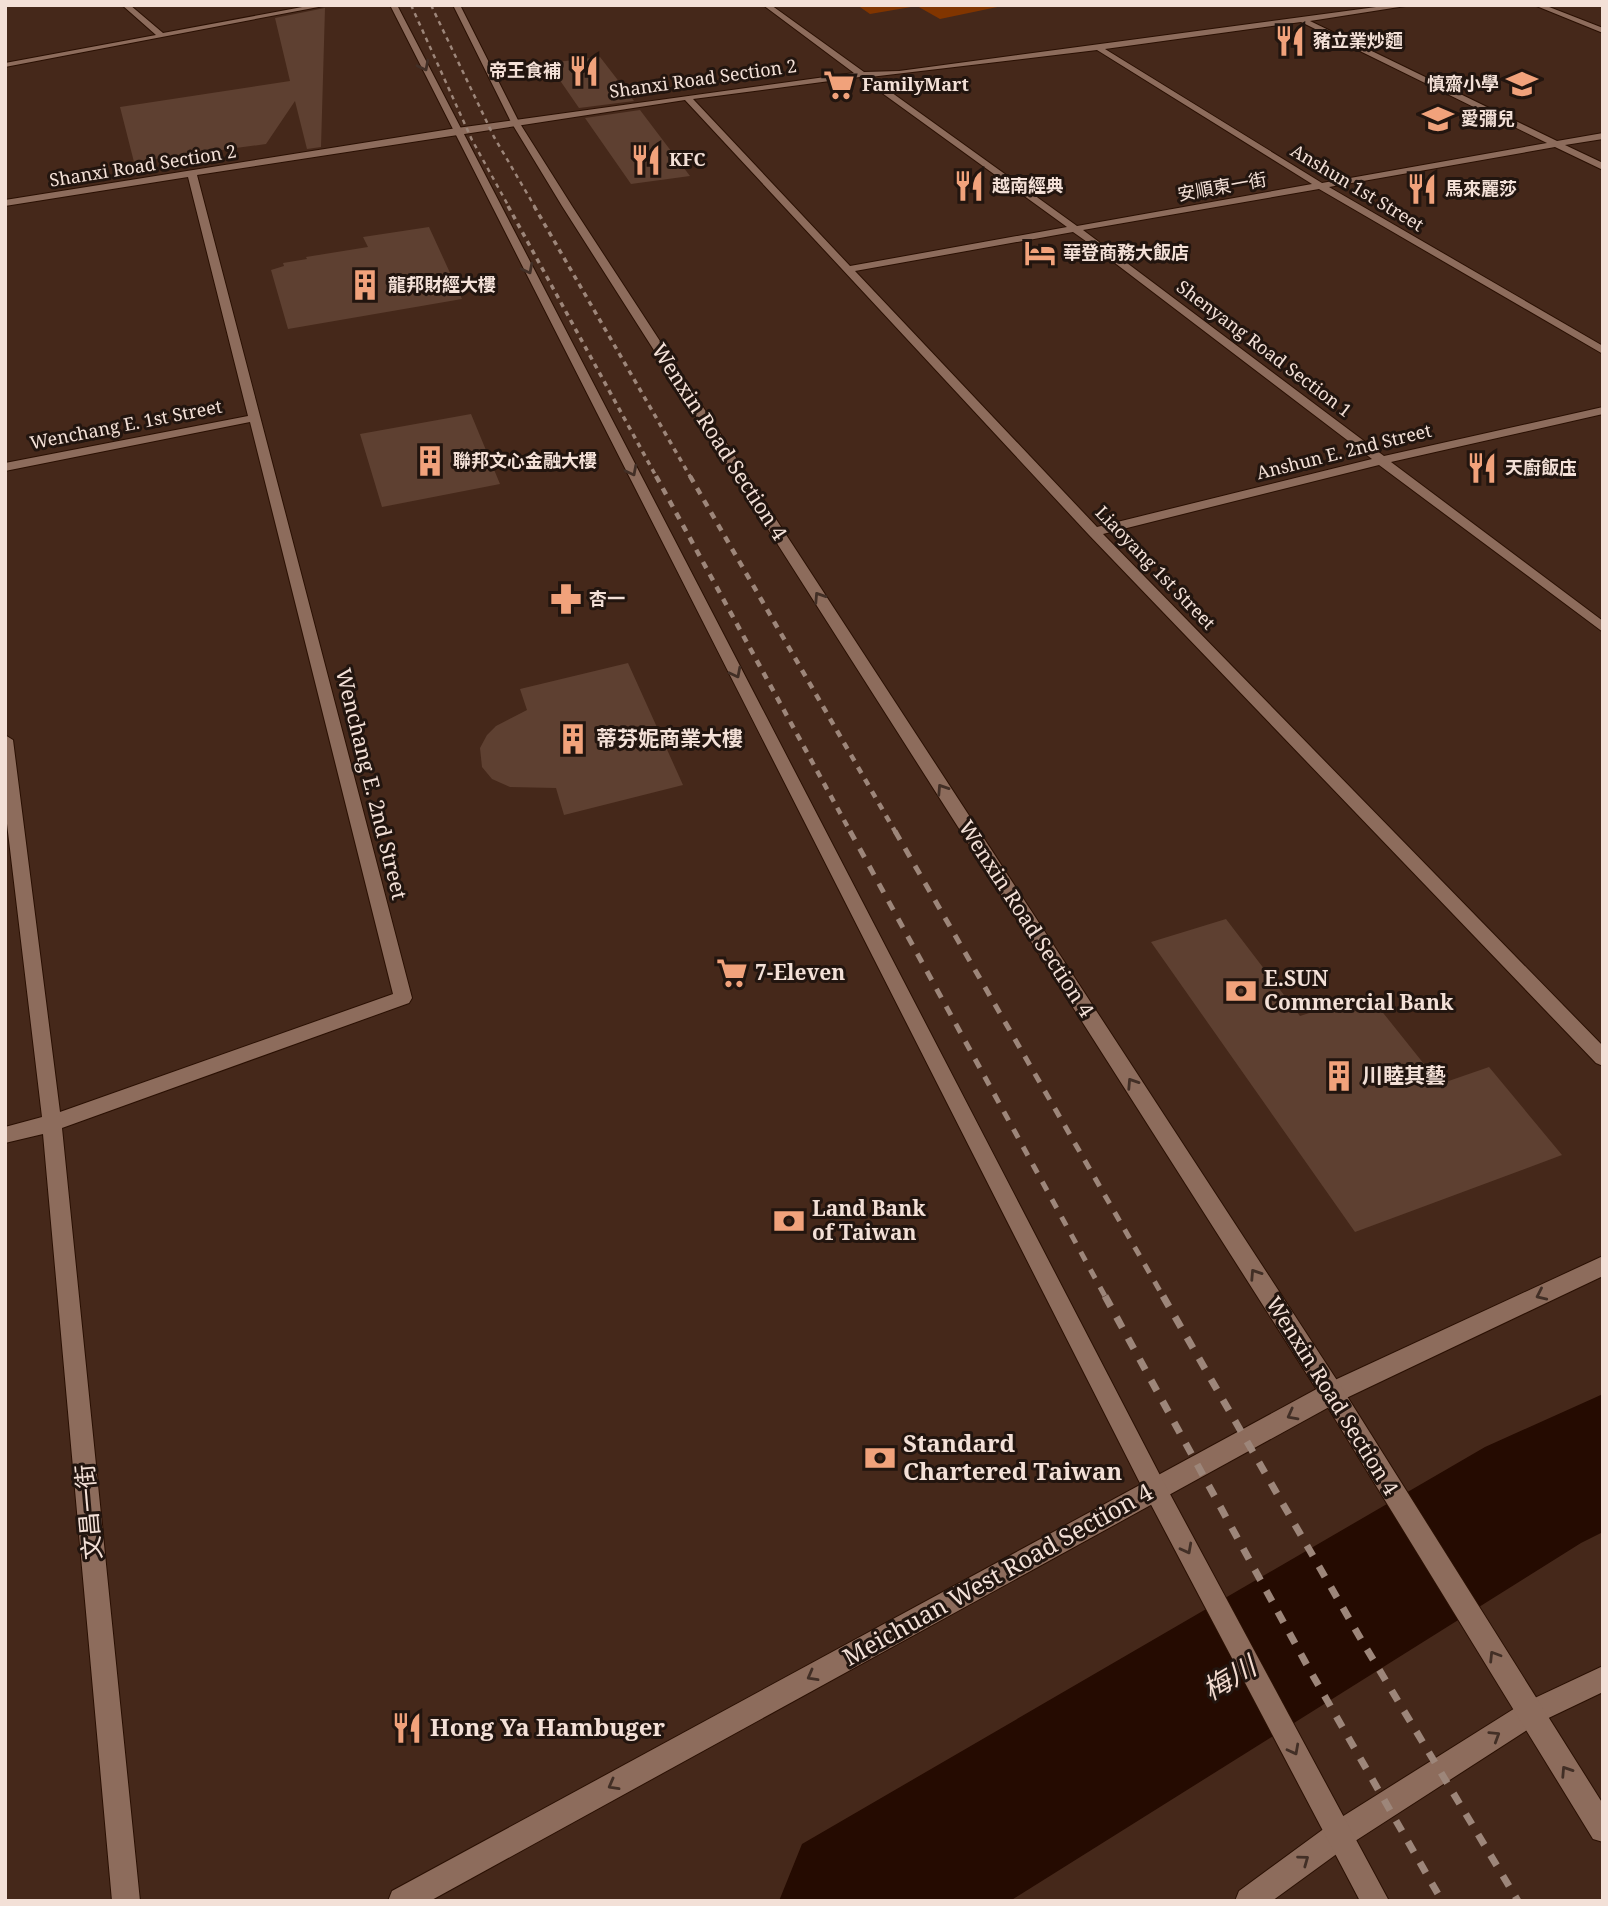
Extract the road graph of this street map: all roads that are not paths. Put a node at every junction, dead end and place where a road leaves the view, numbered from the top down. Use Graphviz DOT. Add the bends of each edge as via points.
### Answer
graph roads {
  1 [pos="125,5"];
  2 [pos="326,5"];
  3 [pos="393,5"];
  4 [pos="456,5"];
  5 [pos="766,5"];
  6 [pos="1409,5"];
  7 [pos="1537,5"];
  8 [pos="1302,20"];
  9 [pos="1603,31"];
  10 [pos="162,36"];
  11 [pos="1097,48"];
  12 [pos="5,65"];
  13 [pos="860,73"];
  14 [pos="687,97"];
  15 [pos="515,122"];
  16 [pos="457,131"];
  17 [pos="1603,136"];
  18 [pos="1555,144"];
  19 [pos="1603,167"];
  20 [pos="191,174"];
  21 [pos="1321,186"];
  22 [pos="5,204"];
  23 [pos="1075,228"];
  24 [pos="847,269"];
  25 [pos="1603,351"];
  26 [pos="1603,410"];
  27 [pos="254,418"];
  28 [pos="1383,460"];
  29 [pos="5,467"];
  30 [pos="1094,532"];
  31 [pos="1603,628"];
  32 [pos="5,740"];
  33 [pos="1603,1058"];
  34 [pos="52,1123"];
  35 [pos="5,1135"];
  36 [pos="1603,1266"];
  37 [pos="1332,1393"];
  38 [pos="1155,1489"];
  39 [pos="1603,1679"];
  40 [pos="1529,1714"];
  41 [pos="1603,1829"];
  42 [pos="1339,1835"];
  43 [pos="126,1901"];
  44 [pos="402,1901"];
  45 [pos="1250,1901"];
  46 [pos="1375,1901"];
  1 -- 10 [label="street"];
  2 -- 10 [label="street"];
  3 -- 16 [label="street, one-way"];
  4 -- 15 [label="street, Wenxin Road Section 4"];
  5 -- 13 [label="street, Shenyang Road Section 1"];
  6 -- 8 [label="street, Shanxi Road Section 2"];
  7 -- 9 [label="street"];
  8 -- 11 [label="street, Shanxi Road Section 2"];
  8 -- 18 [label="street"];
  10 -- 12 [label="street"];
  11 -- 13 [label="street, Shanxi Road Section 2" via="900,73"];
  11 -- 21 [label="street, Anshun 1st Street"];
  13 -- 14 [label="street, Shanxi Road Section 2"];
  13 -- 23 [label="street, Shenyang Road Section 1"];
  14 -- 15 [label="street, Shanxi Road Section 2"];
  14 -- 24 [label="street, Liaoyang 1st Street"];
  15 -- 16 [label="street, Shanxi Road Section 2"];
  37 -- 15 [label="street, Wenxin Road Section 4, one-way"];
  16 -- 20 [label="street, Shanxi Road Section 2"];
  16 -- 38 [label="street, one-way"];
  17 -- 18 [label="street, 安順東一街"];
  18 -- 19 [label="street"];
  18 -- 21 [label="street, 安順東一街"];
  20 -- 22 [label="street, Shanxi Road Section 2"];
  20 -- 27 [label="street, Wenchang E. 2nd Street"];
  21 -- 23 [label="street, 安順東一街"];
  21 -- 25 [label="street, Anshun 1st Street"];
  23 -- 24 [label="street, 安順東一街"];
  23 -- 28 [label="street, Shenyang Road Section 1"];
  24 -- 30 [label="street, Liaoyang 1st Street"];
  26 -- 28 [label="street, Anshun E. 2nd Street"];
  27 -- 29 [label="street, Wenchang E. 1st Street"];
  27 -- 34 [label="street, Wenchang E. 2nd Street" via="403,998"];
  28 -- 30 [label="street, Anshun E. 2nd Street"];
  28 -- 31 [label="street, Shenyang Road Section 1"];
  30 -- 33 [label="street, Liaoyang 1st Street"];
  32 -- 34 [label="street, 文昌一街"];
  34 -- 35 [label="street, Wenchang E. 2nd Street"];
  34 -- 43 [label="street, 文昌一街"];
  36 -- 37 [label="street, Meichuan West Road Section 4, one-way"];
  37 -- 38 [label="street, Meichuan West Road Section 4, one-way"];
  40 -- 37 [label="street, Wenxin Road Section 4, one-way"];
  38 -- 42 [label="street, one-way"];
  38 -- 44 [label="street, Meichuan West Road Section 4, one-way"];
  39 -- 40 [label="street"];
  41 -- 40 [label="street, Wenxin Road Section 4, one-way"];
  42 -- 40 [label="street, one-way"];
  45 -- 42 [label="street, one-way"];
  42 -- 46 [label="street"];
}
